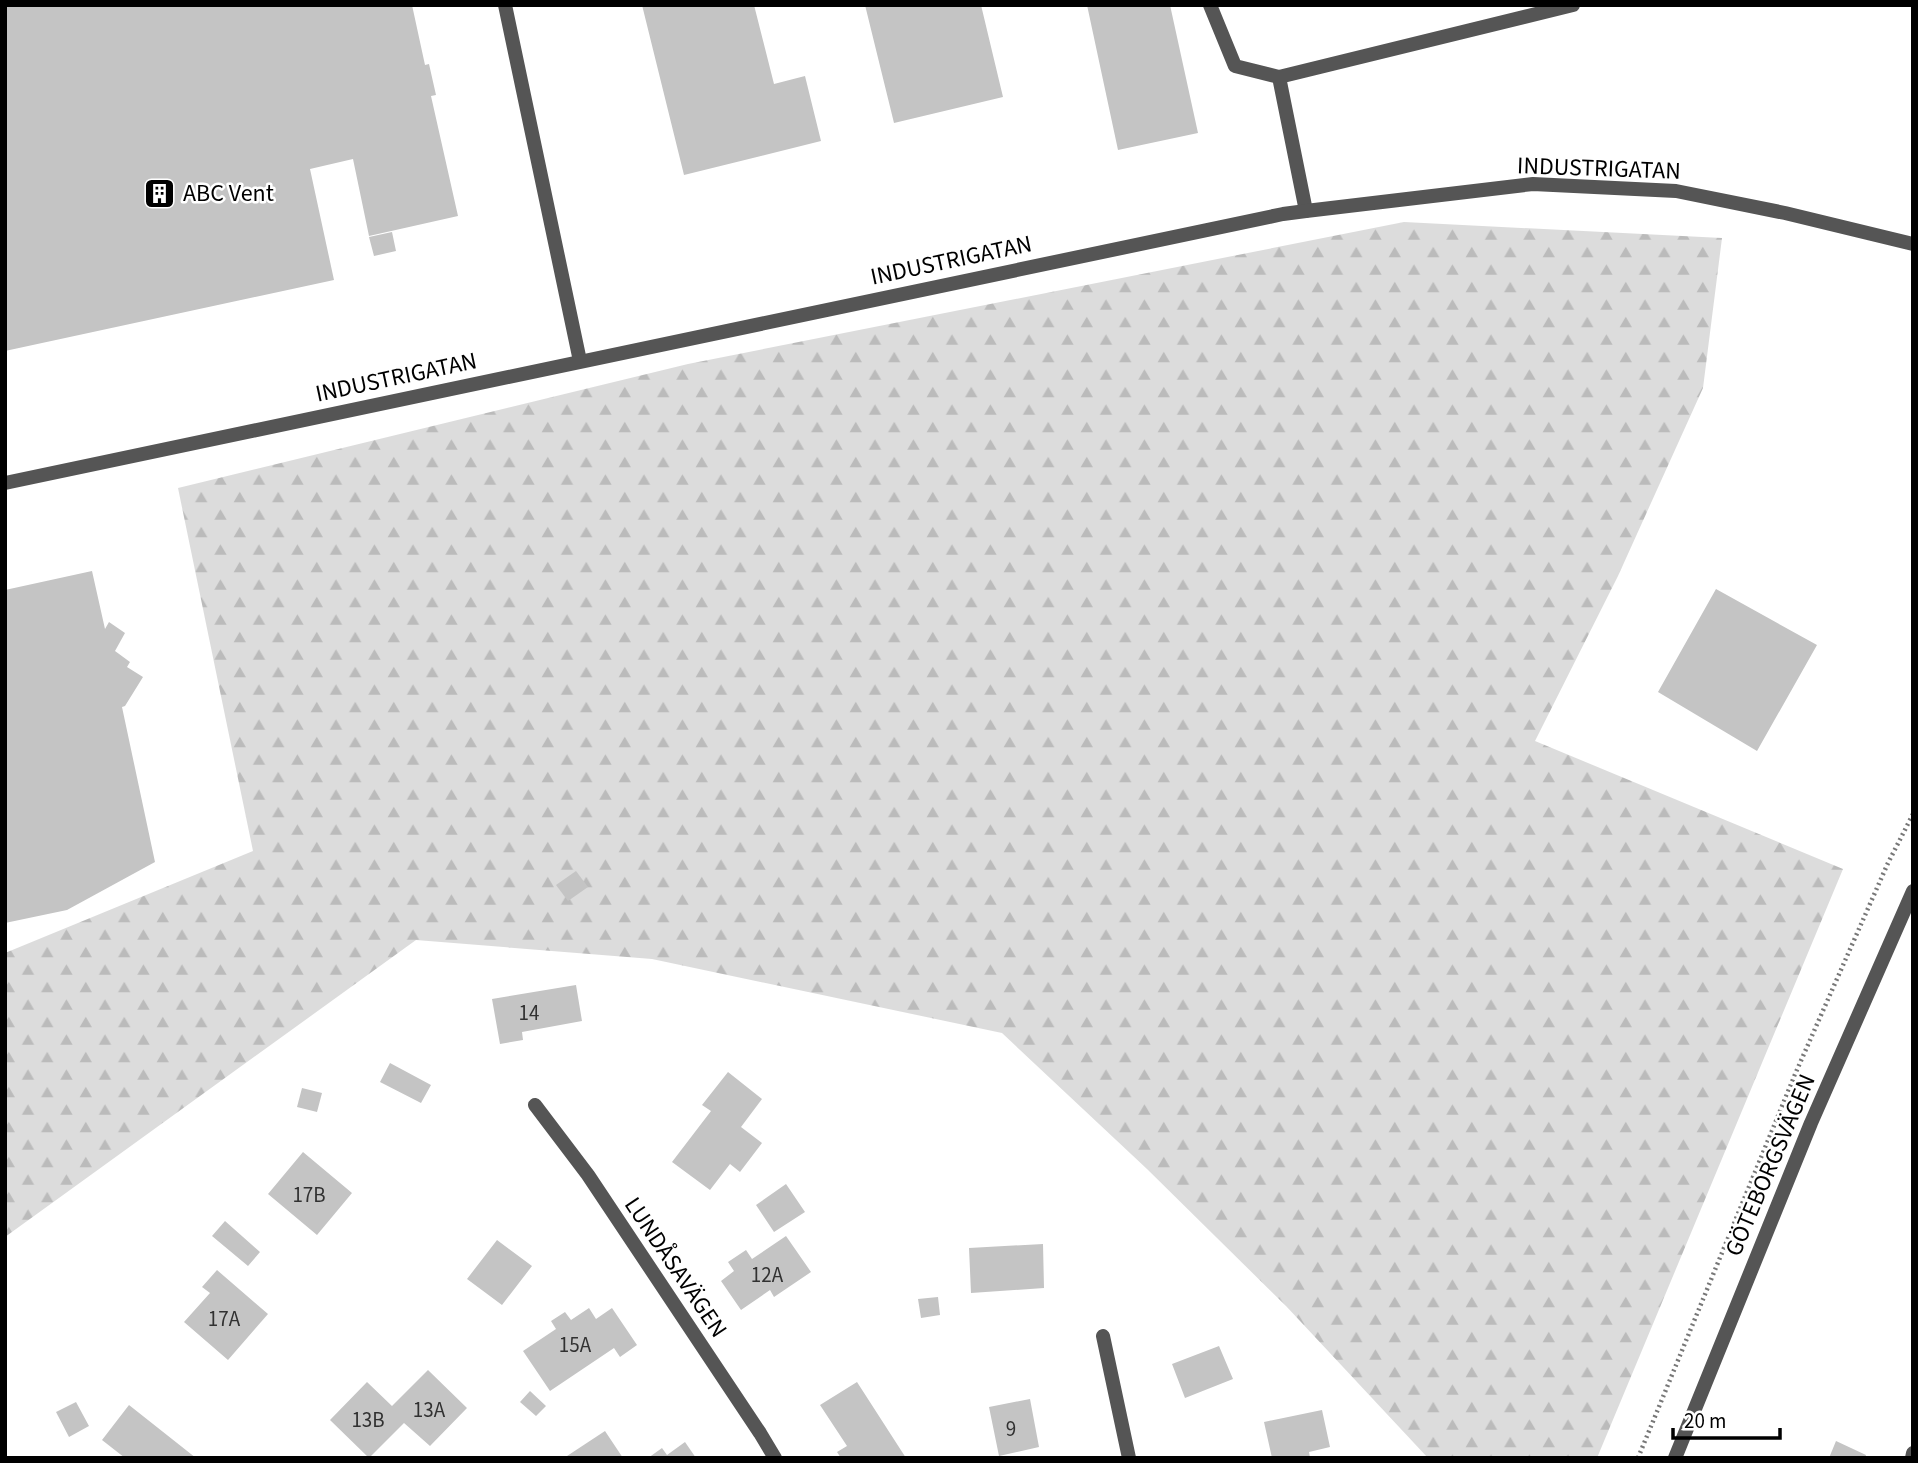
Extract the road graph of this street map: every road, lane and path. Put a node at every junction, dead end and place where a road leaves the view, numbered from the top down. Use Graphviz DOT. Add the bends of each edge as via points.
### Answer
graph roads {
  1 [pos="505,5"];
  2 [pos="1210,5"];
  3 [pos="1573,5"];
  4 [pos="1279,77"];
  5 [pos="1306,211"];
  6 [pos="1913,244"];
  7 [pos="580,361"];
  8 [pos="5,483"];
  9 [pos="1913,814"];
  10 [pos="1913,891"];
  11 [pos="535,1105"];
  12 [pos="1103,1336"];
  13 [pos="775,1458"];
  14 [pos="1129,1458"];
  15 [pos="1638,1458"];
  16 [pos="1675,1458"];
  1 -- 7 [label="street"];
  2 -- 4 [label="street" via="1235,66"];
  3 -- 4 [label="street"];
  4 -- 5 [label="street"];
  5 -- 6 [label="street, INDUSTRIGATAN" via="1533,184 1676,191"];
  5 -- 7 [label="street, INDUSTRIGATAN"];
  7 -- 8 [label="street, INDUSTRIGATAN"];
  9 -- 15 [label="path" via="1796,1072"];
  10 -- 16 [label="street, GÖTEBORGSVÄGEN" via="1811,1123"];
  11 -- 13 [label="street, LUNDÅSAVÄGEN" via="588,1175"];
  12 -- 14 [label="street"];
}
